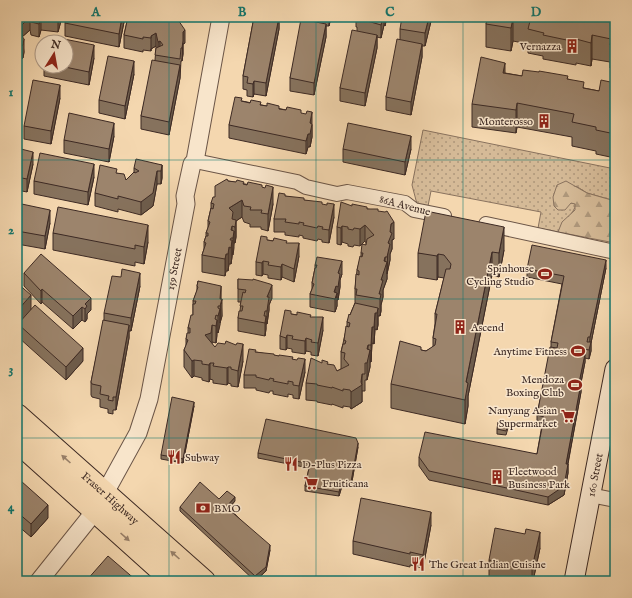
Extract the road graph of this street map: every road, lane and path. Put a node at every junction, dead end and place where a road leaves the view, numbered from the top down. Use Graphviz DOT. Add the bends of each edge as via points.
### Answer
graph roads {
  1 [pos="221,17"];
  2 [pos="195,161"];
  3 [pos="615,252"];
  4 [pos="615,369"];
  5 [pos="17,415"];
  6 [pos="17,441"];
  7 [pos="590,495"];
  8 [pos="615,500"];
  9 [pos="100,502"];
  10 [pos="39,581"];
  11 [pos="173,581"];
  12 [pos="204,581"];
  13 [pos="574,581"];
  1 -- 2 [label="street, 159 Street"];
  2 -- 3 [label="street, 86A Avenue" via="297,182 306,187 337,194 347,192 405,203 414,210"];
  2 -- 9 [label="street, 159 Street" via="188,182 145,414 128,453"];
  4 -- 7 [label="main road, 160 Street"];
  9 -- 5 [label="main road, Fraser Highway, one-way"];
  6 -- 9 [label="main road, Fraser Highway"];
  7 -- 8 [label="street"];
  7 -- 13 [label="main road, 160 Street"];
  9 -- 10 [label="street, 159 Street"];
  9 -- 11 [label="main road, Fraser Highway, one-way"];
  12 -- 9 [label="main road, Fraser Highway, one-way"];
}
